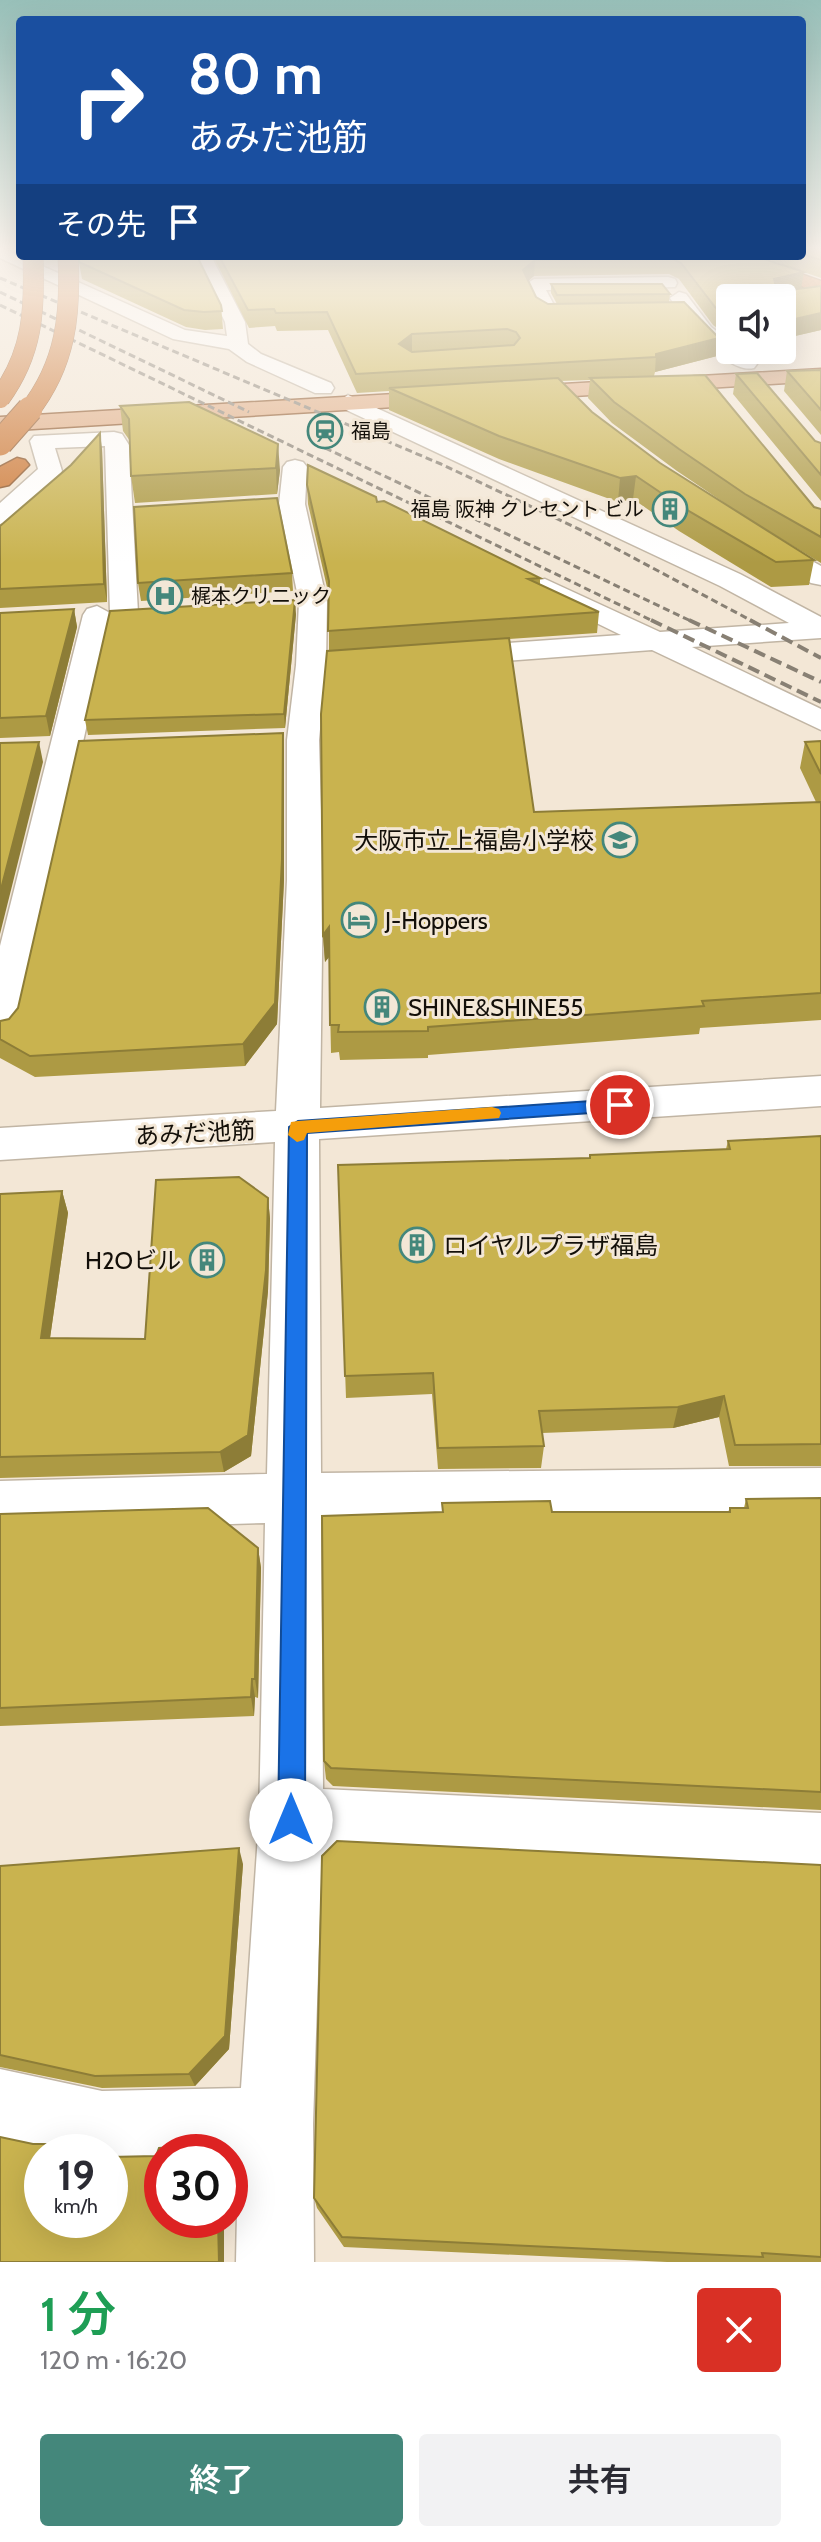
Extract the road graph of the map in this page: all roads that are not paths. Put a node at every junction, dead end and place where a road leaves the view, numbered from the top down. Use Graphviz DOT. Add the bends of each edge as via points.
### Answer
graph roads {
  1 [pos="27,353"];
  2 [pos="63,353"];
  3 [pos="247,353"];
  4 [pos="821,360"];
  5 [pos="796,361"];
  6 [pos="747,364"];
  7 [pos="821,375"];
  8 [pos="708,382"];
  9 [pos="323,388"];
  10 [pos="563,390"];
  11 [pos="0,398"];
  12 [pos="348,402"];
  13 [pos="725,403"];
  14 [pos="0,406"];
  15 [pos="580,409"];
  16 [pos="187,412"];
  17 [pos="0,424"];
  18 [pos="48,431"];
  19 [pos="231,435"];
  20 [pos="0,443"];
  21 [pos="270,454"];
  22 [pos="295,467"];
  23 [pos="9,472"];
  24 [pos="323,480"];
  25 [pos="292,504"];
  26 [pos="261,505"];
  27 [pos="151,512"];
  28 [pos="120,514"];
  29 [pos="0,516"];
  30 [pos="745,531"];
  31 [pos="519,575"];
  32 [pos="821,577"];
  33 [pos="313,602"];
  34 [pos="281,604"];
  35 [pos="155,611"];
  36 [pos="97,615"];
  37 [pos="821,629"];
  38 [pos="659,642"];
  39 [pos="422,658"];
  40 [pos="343,663"];
  41 [pos="311,665"];
  42 [pos="821,721"];
  43 [pos="0,1028"];
  44 [pos="821,1091"];
  45 [pos="298,1127"];
  46 [pos="0,1144"];
  47 [pos="821,1492"];
  48 [pos="292,1498"];
  49 [pos="0,1506"];
  50 [pos="291,1820"];
  51 [pos="821,1846"];
  52 [pos="0,2106"];
  53 [pos="276,2124"];
  54 [pos="275,2262"];
  1 -- 11 [label="highway, bridge"];
  2 -- 20 [label="highway, bridge" via="32,409"];
  3 -- 9 [label="street"];
  4 -- 5 [label="main road"];
  6 -- 9 [label="main road"];
  7 -- 8 [label="main road"];
  8 -- 10 [label="main road"];
  8 -- 13 [label="street"];
  9 -- 14 [label="main road"];
  10 -- 12 [label="main road"];
  10 -- 15 [label="street"];
  12 -- 16 [label="main road"];
  12 -- 37 [label="street" via="730,580"];
  16 -- 18 [label="main road"];
  16 -- 19 [label="street"];
  17 -- 18 [label="main road"];
  18 -- 23 [label="street"];
  18 -- 28 [label="street" via="114,439"];
  18 -- 29 [label="street" via="50,471"];
  21 -- 22 [label="street"];
  22 -- 24 [label="street"];
  22 -- 25 [label="street"];
  25 -- 26 [label="street"];
  25 -- 33 [label="street"];
  27 -- 28 [label="street"];
  28 -- 36 [label="street"];
  30 -- 32 [label="street"];
  31 -- 38 [label="street"];
  33 -- 34 [label="street"];
  33 -- 41 [label="street"];
  35 -- 36 [label="street"];
  36 -- 43 [label="street"];
  37 -- 38 [label="street"];
  38 -- 39 [label="street"];
  38 -- 42 [label="street"];
  40 -- 41 [label="street"];
  41 -- 45 [label="street" via="288,740 305,880"];
  44 -- 45 [label="street, あみだ池筋"];
  45 -- 46 [label="street, あみだ池筋"];
  45 -- 48 [label="street"];
  47 -- 48 [label="street"];
  48 -- 49 [label="street"];
  48 -- 50 [label="street"];
  50 -- 51 [label="street"];
  50 -- 53 [label="street"];
  52 -- 53 [label="street" via="102,2128"];
  53 -- 54 [label="street"];
}
